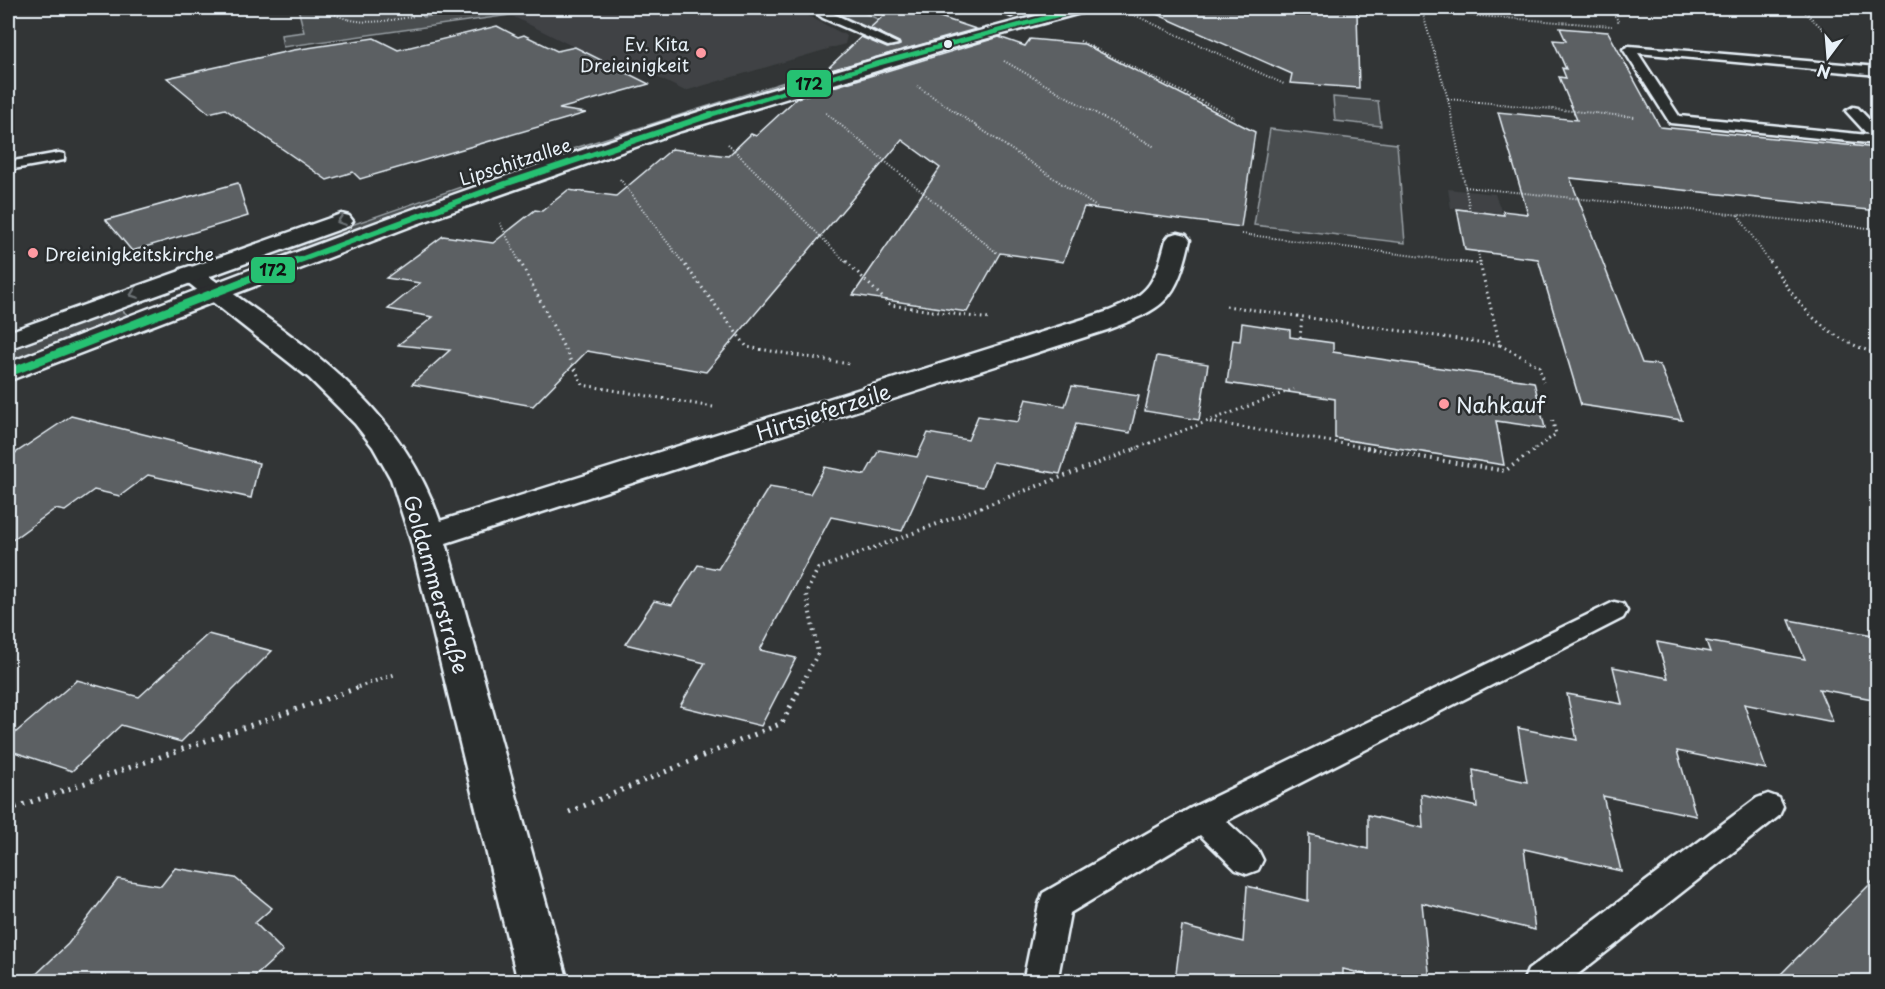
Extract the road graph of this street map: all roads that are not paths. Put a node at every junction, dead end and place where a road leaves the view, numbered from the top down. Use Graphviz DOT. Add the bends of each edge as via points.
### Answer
graph roads {
  1 [pos="472,8"];
  2 [pos="814,8"];
  3 [pos="1083,8"];
  4 [pos="1004,10"];
  5 [pos="443,11"];
  6 [pos="1031,14"];
  7 [pos="892,44"];
  8 [pos="914,53"];
  9 [pos="1878,71"];
  10 [pos="1853,111"];
  11 [pos="1878,138"];
  12 [pos="59,157"];
  13 [pos="8,166"];
  14 [pos="1178,240"];
  15 [pos="201,284"];
  16 [pos="8,341"];
  17 [pos="8,373"];
  18 [pos="428,537"];
  19 [pos="1614,611"];
  20 [pos="1768,807"];
  21 [pos="1202,818"];
  22 [pos="1247,860"];
  23 [pos="543,981"];
  24 [pos="1040,981"];
  25 [pos="1540,981"];
  1 -- 5 [label="lane"];
  2 -- 7 [label="lane"];
  3 -- 6 [label="street, Lipschitzallee"];
  4 -- 6 [label="street, Lipschitzallee"];
  4 -- 7 [label="street, Lipschitzallee"];
  6 -- 8 [label="street, Lipschitzallee"];
  7 -- 8 [label="street"];
  7 -- 15 [label="street, Lipschitzallee, one-way" via="698,102 361,214"];
  8 -- 15 [label="street, Lipschitzallee" via="623,144 410,219"];
  9 -- 11 [label="lane" via="1629,49 1675,120"];
  10 -- 11 [label="lane"];
  12 -- 13 [label="lane"];
  14 -- 18 [label="street, Hirtsieferzeile" via="1164,289 1143,307"];
  15 -- 16 [label="street, Lipschitzallee, one-way"];
  15 -- 17 [label="street, Lipschitzallee"];
  15 -- 18 [label="street, Goldammerstraße" via="317,371 362,412 387,444 412,493"];
  18 -- 23 [label="street, Goldammerstraße"];
  19 -- 21 [label="lane"];
  20 -- 25 [label="lane"];
  21 -- 22 [label="lane"];
  21 -- 24 [label="lane" via="1055,904"];
}
